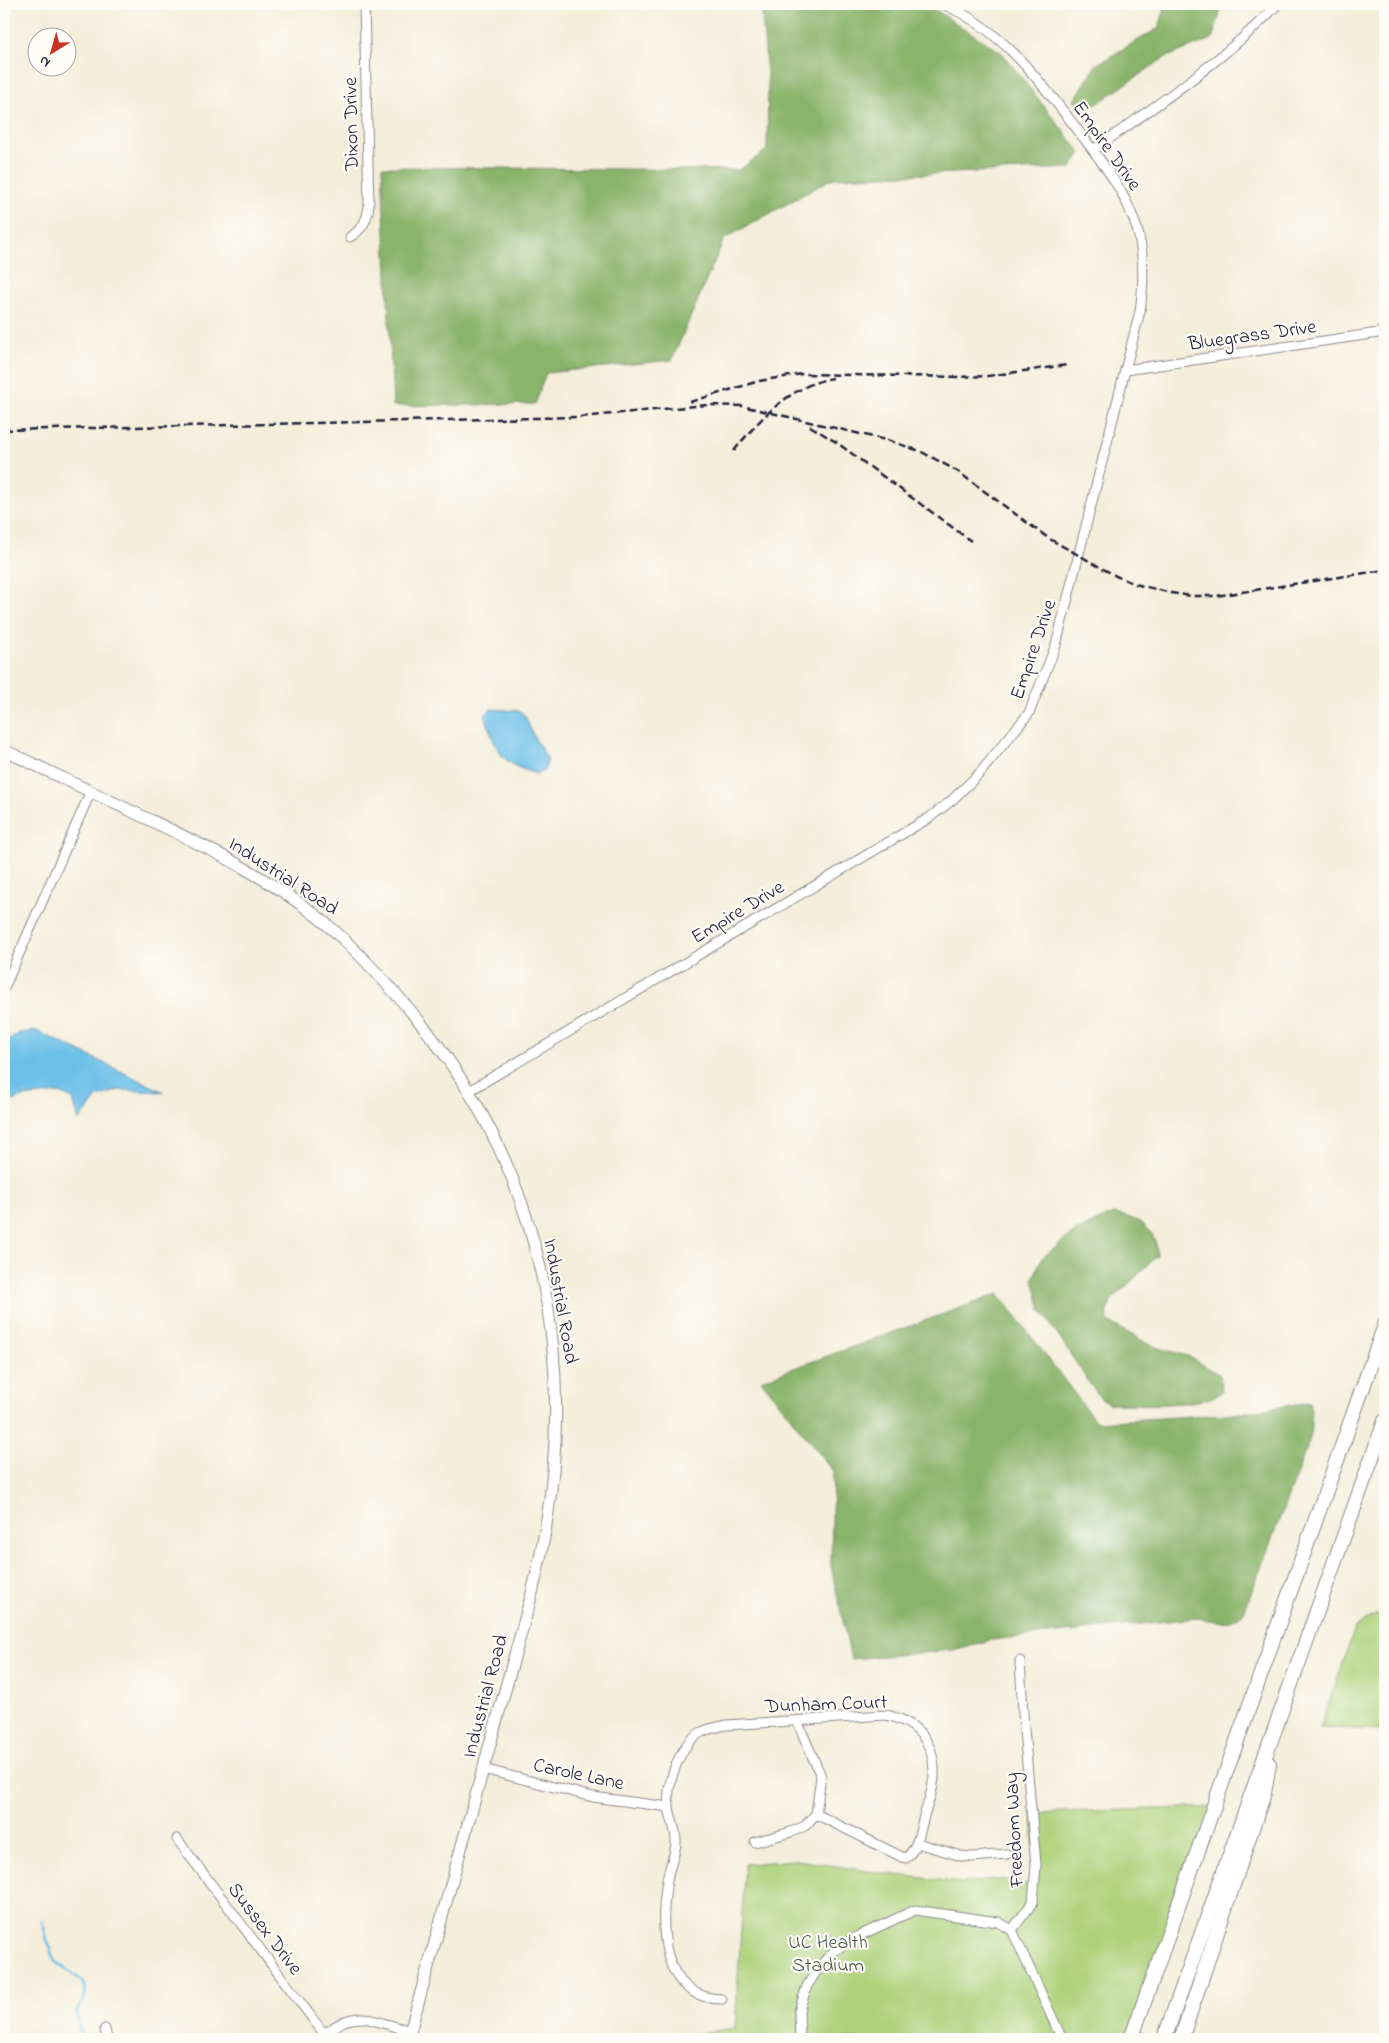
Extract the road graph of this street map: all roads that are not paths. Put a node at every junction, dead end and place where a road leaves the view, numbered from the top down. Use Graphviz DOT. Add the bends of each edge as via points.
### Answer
graph roads {
  1 [pos="364,4"];
  2 [pos="943,4"];
  3 [pos="1278,4"];
  4 [pos="1093,150"];
  5 [pos="350,237"];
  6 [pos="1385,332"];
  7 [pos="1124,370"];
  8 [pos="4,750"];
  9 [pos="91,791"];
  10 [pos="4,988"];
  11 [pos="469,1091"];
  12 [pos="1385,1325"];
  13 [pos="1385,1421"];
  14 [pos="1020,1661"];
  15 [pos="797,1721"];
  16 [pos="1273,1732"];
  17 [pos="484,1769"];
  18 [pos="669,1807"];
  19 [pos="816,1814"];
  20 [pos="177,1838"];
  21 [pos="755,1842"];
  22 [pos="917,1842"];
  23 [pos="1007,1854"];
  24 [pos="1012,1930"];
  25 [pos="722,1999"];
  26 [pos="106,2028"];
  27 [pos="410,2035"];
  28 [pos="326,2036"];
  29 [pos="107,2039"];
  30 [pos="800,2039"];
  31 [pos="1062,2039"];
  32 [pos="1131,2039"];
  33 [pos="1164,2039"];
  34 [pos="1181,2039"];
  1 -- 5 [label="street, Dixon Drive" via="369,204 366,221"];
  2 -- 4 [label="street, Empire Drive" via="982,26 1018,56"];
  3 -- 4 [label="street" via="1212,65"];
  4 -- 7 [label="street, Empire Drive" via="1122,192 1137,229 1142,252 1144,288"];
  6 -- 7 [label="street, Bluegrass Drive"];
  7 -- 11 [label="street, Empire Drive" via="1056,645 1029,713 979,774 951,801 917,825"];
  8 -- 9 [label="main road, Industrial Road"];
  9 -- 10 [label="street"];
  9 -- 11 [label="main road, Industrial Road" via="254,873 337,932 404,1002"];
  11 -- 17 [label="main road, Industrial Road" via="503,1157 532,1236 548,1309 557,1413 553,1485 540,1563"];
  12 -- 32 [label="highway"];
  13 -- 16 [label="highway"];
  14 -- 24 [label="street, Freedom Way" via="1036,1865 1032,1902"];
  15 -- 18 [label="street, Dunham Court" via="726,1725 702,1731 689,1742 676,1763 668,1793"];
  15 -- 19 [label="street" via="820,1776"];
  15 -- 22 [label="street, Dunham Court" via="886,1715 916,1728 929,1747 934,1772"];
  16 -- 33 [label="highway"];
  16 -- 34 [label="highway" via="1264,1793"];
  17 -- 18 [label="street, Carole Lane" via="593,1796"];
  17 -- 27 [label="main road, Industrial Road"];
  18 -- 25 [label="street, Dunham Court" via="676,1841 667,1877 664,1911 671,1966 692,1991"];
  19 -- 21 [label="street" via="805,1826"];
  19 -- 22 [label="street" via="902,1857 911,1854"];
  20 -- 28 [label="street, Sussex Drive"];
  22 -- 23 [label="street" via="960,1856"];
  24 -- 30 [label="street" via="998,1922 916,1910 852,1939 834,1951 807,1986 800,2011"];
  24 -- 31 [label="street"];
  26 -- 29 [label="street"];
  27 -- 28 [label="street" via="357,2017 345,2019"];
}
